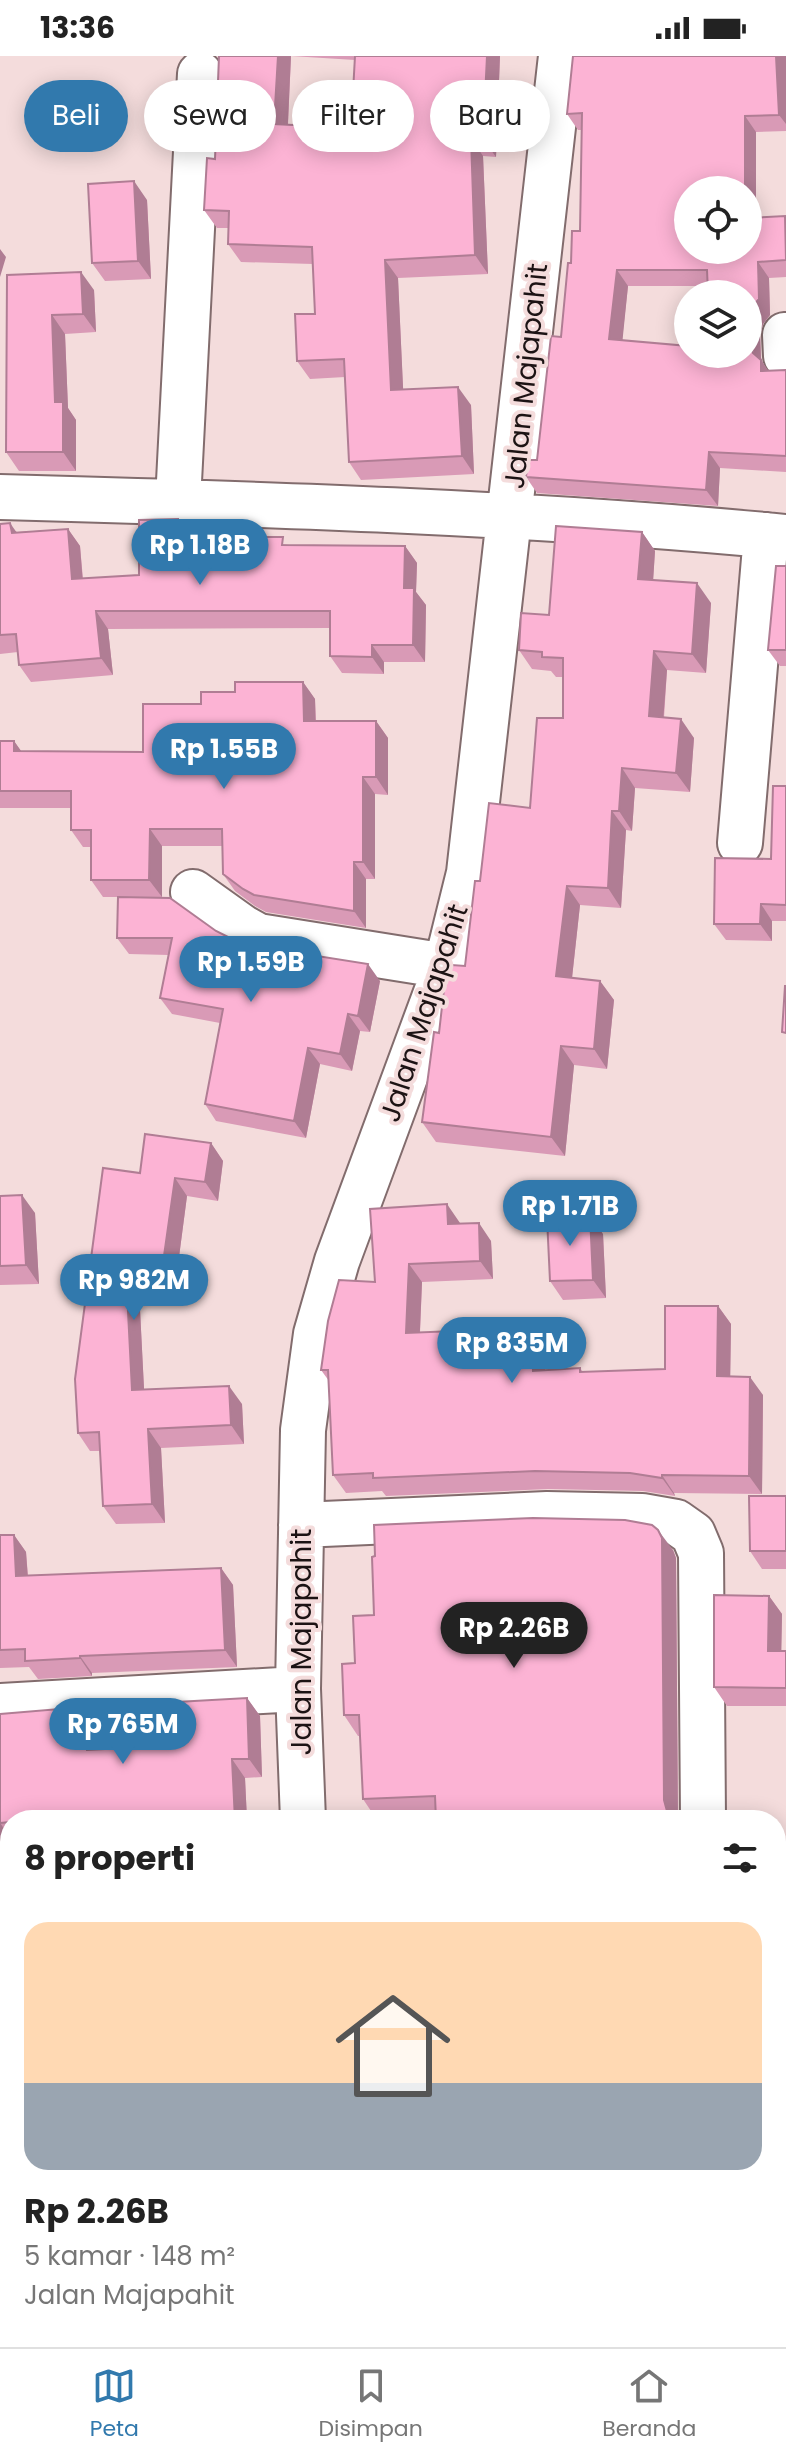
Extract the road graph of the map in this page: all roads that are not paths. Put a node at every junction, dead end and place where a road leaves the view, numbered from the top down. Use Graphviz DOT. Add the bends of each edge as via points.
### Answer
graph roads {
  1 [pos="561,56"];
  2 [pos="200,74"];
  3 [pos="785,335"];
  4 [pos="786,356"];
  5 [pos="0,497"];
  6 [pos="178,501"];
  7 [pos="511,517"];
  8 [pos="776,536"];
  9 [pos="740,843"];
  10 [pos="193,892"];
  11 [pos="446,966"];
  12 [pos="301,1525"];
  13 [pos="298,1689"];
  14 [pos="0,1706"];
  15 [pos="303,1810"];
  16 [pos="703,1810"];
  1 -- 7 [label="street, Jalan Majapahit"];
  2 -- 6 [label="street"];
  3 -- 4 [label="street"];
  5 -- 6 [label="street"];
  6 -- 7 [label="street"];
  7 -- 8 [label="street"];
  7 -- 11 [label="street, Jalan Majapahit" via="469,873"];
  8 -- 9 [label="street"];
  10 -- 11 [label="street" via="258,936"];
  11 -- 12 [label="street, Jalan Majapahit" via="337,1261 316,1334 303,1430"];
  12 -- 13 [label="street, Jalan Majapahit"];
  12 -- 16 [label="street" via="547,1514 642,1516 676,1522 693,1534 701,1553"];
  13 -- 14 [label="street"];
  13 -- 15 [label="street, Jalan Majapahit"];
}
